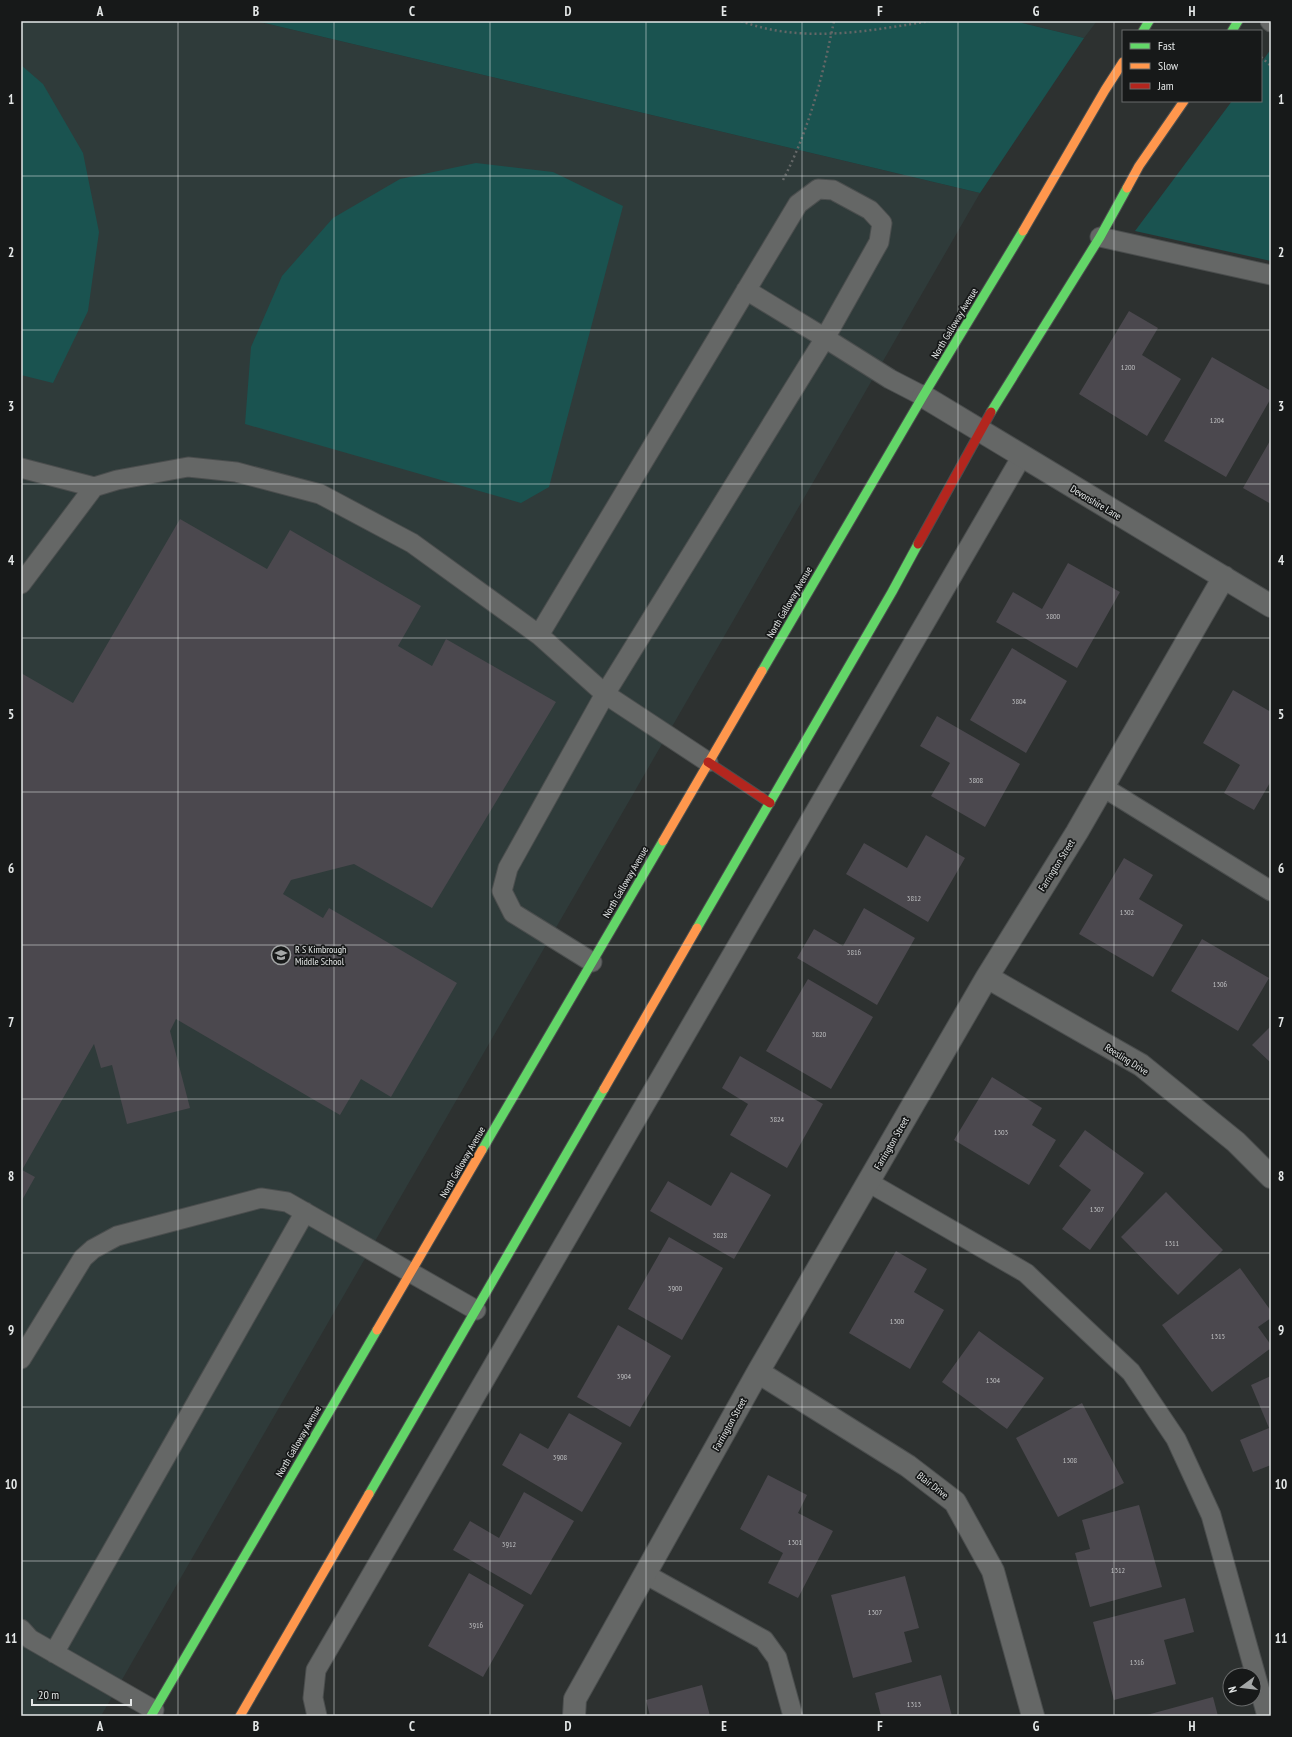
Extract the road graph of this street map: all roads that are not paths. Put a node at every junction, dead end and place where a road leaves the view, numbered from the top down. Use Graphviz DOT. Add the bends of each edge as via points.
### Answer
graph roads {
  1 [pos="1149,21"];
  2 [pos="1238,21"];
  3 [pos="1144,30"];
  4 [pos="1233,30"];
  5 [pos="1122,64"];
  6 [pos="1183,102"];
  7 [pos="1100,237"];
  8 [pos="1271,275"];
  9 [pos="746,290"];
  10 [pos="825,338"];
  11 [pos="922,396"];
  12 [pos="980,430"];
  13 [pos="1022,456"];
  14 [pos="21,468"];
  15 [pos="94,487"];
  16 [pos="1224,577"];
  17 [pos="21,584"];
  18 [pos="1271,606"];
  19 [pos="539,635"];
  20 [pos="605,694"];
  21 [pos="708,762"];
  22 [pos="1103,787"];
  23 [pos="770,802"];
  24 [pos="1271,891"];
  25 [pos="592,962"];
  26 [pos="987,978"];
  27 [pos="1271,1177"];
  28 [pos="868,1182"];
  29 [pos="305,1212"];
  30 [pos="410,1272"];
  31 [pos="476,1310"];
  32 [pos="21,1359"];
  33 [pos="758,1372"];
  34 [pos="645,1574"];
  35 [pos="21,1629"];
  36 [pos="54,1653"];
  37 [pos="155,1713"];
  38 [pos="240,1716"];
  39 [pos="317,1716"];
  40 [pos="574,1716"];
  41 [pos="793,1716"];
  42 [pos="1033,1716"];
  43 [pos="1268,1716"];
  1 -- 3 [label="main road"];
  2 -- 4 [label="main road"];
  5 -- 11 [label="main road, North Galloway Avenue"];
  6 -- 7 [label="main road" via="1139,166"];
  7 -- 8 [label="lane"];
  7 -- 12 [label="main road"];
  9 -- 10 [label="lane"];
  9 -- 10 [label="lane" via="798,204 818,189 833,190 870,210 882,223 880,242"];
  9 -- 19 [label="lane"];
  10 -- 11 [label="lane"];
  10 -- 20 [label="lane"];
  11 -- 12 [label="street, Devonshire Lane"];
  11 -- 21 [label="main road, North Galloway Avenue"];
  12 -- 13 [label="street, Devonshire Lane"];
  12 -- 23 [label="main road" via="892,592"];
  13 -- 16 [label="street, Devonshire Lane"];
  13 -- 39 [label="lane" via="316,1670 313,1698"];
  14 -- 15 [label="lane"];
  15 -- 17 [label="lane"];
  15 -- 19 [label="lane" via="116,480 188,467 236,472 320,494 412,543"];
  16 -- 18 [label="street, Devonshire Lane"];
  16 -- 22 [label="street, Farrington Street"];
  19 -- 20 [label="lane"];
  20 -- 21 [label="lane"];
  20 -- 25 [label="lane" via="508,868 502,891 513,913"];
  21 -- 23 [label="main road"];
  21 -- 25 [label="main road, North Galloway Avenue"];
  22 -- 24 [label="lane"];
  22 -- 26 [label="street, Farrington Street"];
  23 -- 31 [label="main road"];
  25 -- 30 [label="main road, North Galloway Avenue"];
  26 -- 27 [label="street, Reesling Drive" via="1141,1065 1236,1142"];
  26 -- 28 [label="street, Farrington Street"];
  28 -- 33 [label="street, Farrington Street"];
  28 -- 43 [label="lane" via="1026,1273 1131,1372 1176,1439 1211,1515"];
  29 -- 30 [label="lane"];
  29 -- 32 [label="lane" via="287,1202 261,1198 117,1236 93,1249 83,1258"];
  29 -- 36 [label="lane"];
  30 -- 31 [label="lane"];
  30 -- 37 [label="main road, North Galloway Avenue"];
  31 -- 38 [label="main road"];
  33 -- 34 [label="street, Farrington Street"];
  33 -- 42 [label="street, Blair Drive" via="908,1466 955,1502 993,1571"];
  34 -- 40 [label="street, Farrington Street" via="575,1699"];
  34 -- 41 [label="lane" via="764,1640 777,1658"];
  35 -- 36 [label="lane" via="30,1639"];
  36 -- 37 [label="lane"];
}
